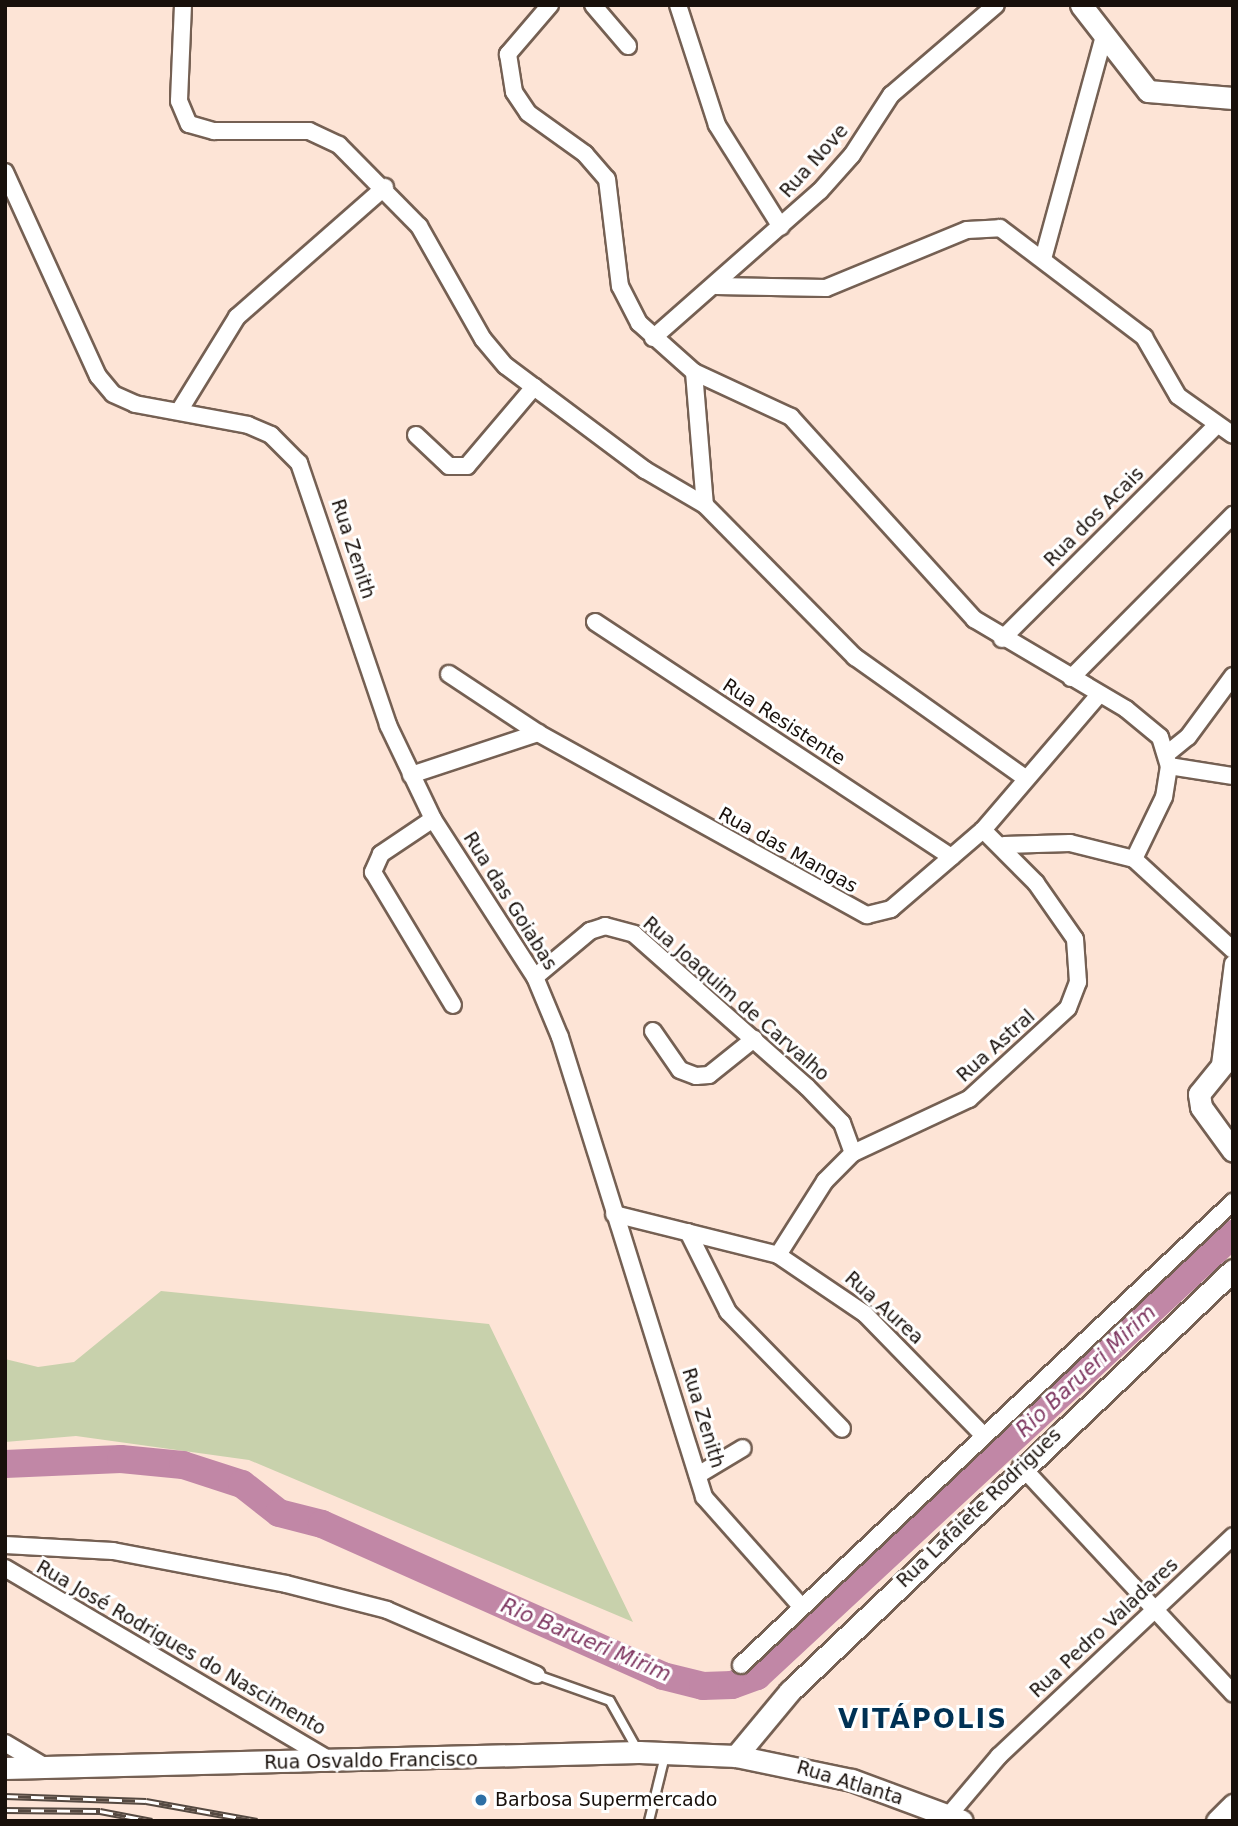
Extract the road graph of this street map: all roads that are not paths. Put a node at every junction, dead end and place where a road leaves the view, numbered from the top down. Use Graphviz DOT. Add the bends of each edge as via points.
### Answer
graph roads {
  1 [pos="183,5"];
  2 [pos="550,5"];
  3 [pos="593,5"];
  4 [pos="678,5"];
  5 [pos="996,5"];
  6 [pos="1081,5"];
  7 [pos="1103,39"];
  8 [pos="628,46"];
  9 [pos="1233,98"];
  10 [pos="5,172"];
  11 [pos="385,187"];
  12 [pos="781,228"];
  13 [pos="1043,259"];
  14 [pos="716,286"];
  15 [pos="653,338"];
  16 [pos="694,372"];
  17 [pos="534,387"];
  18 [pos="181,408"];
  19 [pos="1217,425"];
  20 [pos="416,435"];
  21 [pos="1233,435"];
  22 [pos="705,505"];
  23 [pos="1233,515"];
  24 [pos="595,622"];
  25 [pos="1002,639"];
  26 [pos="449,674"];
  27 [pos="1233,677"];
  28 [pos="1072,678"];
  29 [pos="1098,696"];
  30 [pos="538,733"];
  31 [pos="1169,760"];
  32 [pos="411,775"];
  33 [pos="1233,776"];
  34 [pos="1025,778"];
  35 [pos="433,819"];
  36 [pos="983,830"];
  37 [pos="1004,845"];
  38 [pos="951,857"];
  39 [pos="1134,859"];
  40 [pos="1233,950"];
  41 [pos="1233,964"];
  42 [pos="535,977"];
  43 [pos="453,1005"];
  44 [pos="653,1031"];
  45 [pos="754,1040"];
  46 [pos="1226,1058"];
  47 [pos="1233,1151"];
  48 [pos="853,1153"];
  49 [pos="1233,1202"];
  50 [pos="614,1214"];
  51 [pos="688,1233"];
  52 [pos="779,1255"];
  53 [pos="1233,1270"];
  54 [pos="842,1429"];
  55 [pos="983,1435"];
  56 [pos="744,1448"];
  57 [pos="1021,1466"];
  58 [pos="698,1475"];
  59 [pos="1233,1535"];
  60 [pos="5,1545"];
  61 [pos="5,1568"];
  62 [pos="800,1605"];
  63 [pos="1155,1609"];
  64 [pos="741,1665"];
  65 [pos="537,1675"];
  66 [pos="1233,1693"];
  67 [pos="5,1743"];
  68 [pos="639,1752"];
  69 [pos="665,1753"];
  70 [pos="736,1756"];
  71 [pos="335,1763"];
  72 [pos="44,1766"];
  73 [pos="5,1768"];
  74 [pos="1233,1805"];
  75 [pos="956,1818"];
  76 [pos="649,1821"];
  77 [pos="1217,1821"];
  1 -- 11 [label="street" via="179,101 189,124 324,134"];
  2 -- 15 [label="street" via="508,54 514,92 528,113 585,154 607,179 620,286"];
  3 -- 8 [label="street"];
  4 -- 12 [label="street" via="717,125"];
  5 -- 12 [label="street, Rua Nove" via="891,95 852,155"];
  6 -- 7 [label="main road"];
  7 -- 9 [label="main road" via="1148,91"];
  7 -- 13 [label="street"];
  10 -- 18 [label="street, Rua Zenith" via="98,376 135,404"];
  11 -- 17 [label="street" via="434,248 483,339"];
  11 -- 18 [label="street" via="237,317"];
  12 -- 14 [label="street, Rua Nove"];
  13 -- 14 [label="street" via="1000,229 984,227 826,288"];
  13 -- 19 [label="street" via="1144,337 1178,396"];
  14 -- 15 [label="street, Rua Nove"];
  15 -- 16 [label="street"];
  16 -- 22 [label="street"];
  16 -- 25 [label="street" via="791,417 951,598"];
  17 -- 20 [label="street" via="467,466 449,466"];
  17 -- 22 [label="street"];
  18 -- 32 [label="street, Rua Zenith" via="271,435 299,463 374,691"];
  19 -- 21 [label="street"];
  19 -- 25 [label="street, Rua dos Acais"];
  22 -- 34 [label="street" via="855,657"];
  23 -- 28 [label="street"];
  24 -- 38 [label="street, Rua Resistente"];
  25 -- 28 [label="street"];
  26 -- 30 [label="street, Rua das Mangas"];
  27 -- 31 [label="street"];
  28 -- 29 [label="street"];
  29 -- 31 [label="street" via="1148,725"];
  29 -- 34 [label="street, Rua das Mangas"];
  30 -- 32 [label="street"];
  30 -- 38 [label="street, Rua das Mangas" via="855,912 879,915 891,909"];
  31 -- 33 [label="street"];
  31 -- 39 [label="street" via="1164,797"];
  32 -- 35 [label="street, Rua das Goiabas"];
  34 -- 36 [label="street, Rua das Mangas"];
  35 -- 42 [label="street, Rua das Goiabas"];
  35 -- 43 [label="street" via="381,854 373,872"];
  36 -- 37 [label="street, Rua Astral"];
  36 -- 38 [label="street, Rua das Mangas"];
  37 -- 39 [label="street" via="1070,843"];
  37 -- 48 [label="street, Rua Astral" via="1075,939 1078,982 1068,1008 969,1099"];
  39 -- 40 [label="street"];
  41 -- 46 [label="street"];
  42 -- 45 [label="street, Rua Joaquim de Carvalho" via="590,931 619,928"];
  42 -- 50 [label="street, Rua das Goiabas" via="560,1037"];
  44 -- 45 [label="street" via="680,1070 696,1076 709,1075"];
  45 -- 48 [label="street, Rua Joaquim de Carvalho" via="842,1123"];
  46 -- 47 [label="main road" via="1204,1081 1201,1107"];
  48 -- 52 [label="street, Rua Astral" via="824,1181"];
  49 -- 55 [label="street"];
  50 -- 51 [label="street, Rua Aurea"];
  50 -- 58 [label="street, Rua Zenith"];
  51 -- 52 [label="street, Rua Aurea"];
  51 -- 54 [label="street" via="728,1312"];
  52 -- 55 [label="street, Rua Aurea" via="865,1314"];
  53 -- 57 [label="main road, Rua Lafaiete Rodrigues"];
  55 -- 62 [label="street"];
  56 -- 58 [label="street"];
  57 -- 63 [label="street"];
  57 -- 70 [label="main road, Rua Lafaiete Rodrigues" via="790,1691"];
  58 -- 62 [label="street, Rua Zenith" via="716,1516"];
  59 -- 63 [label="street, Rua Pedro Valadares"];
  60 -- 65 [label="street" via="113,1551 286,1584 387,1611"];
  61 -- 71 [label="street, Rua José Rodrigues do Nascimento"];
  62 -- 64 [label="street"];
  63 -- 66 [label="street"];
  63 -- 75 [label="street, Rua Pedro Valadares" via="999,1756"];
  65 -- 68 [label="lane" via="610,1701"];
  67 -- 72 [label="street"];
  68 -- 69 [label="main road, Rua Osvaldo Francisco"];
  68 -- 71 [label="main road, Rua Osvaldo Francisco"];
  69 -- 70 [label="main road, Rua Osvaldo Francisco"];
  69 -- 76 [label="lane"];
  70 -- 75 [label="main road, Rua Atlanta" via="815,1770"];
  71 -- 72 [label="main road, Rua Osvaldo Francisco"];
  72 -- 73 [label="main road, Rua Osvaldo Francisco"];
  74 -- 77 [label="main road"];
}
